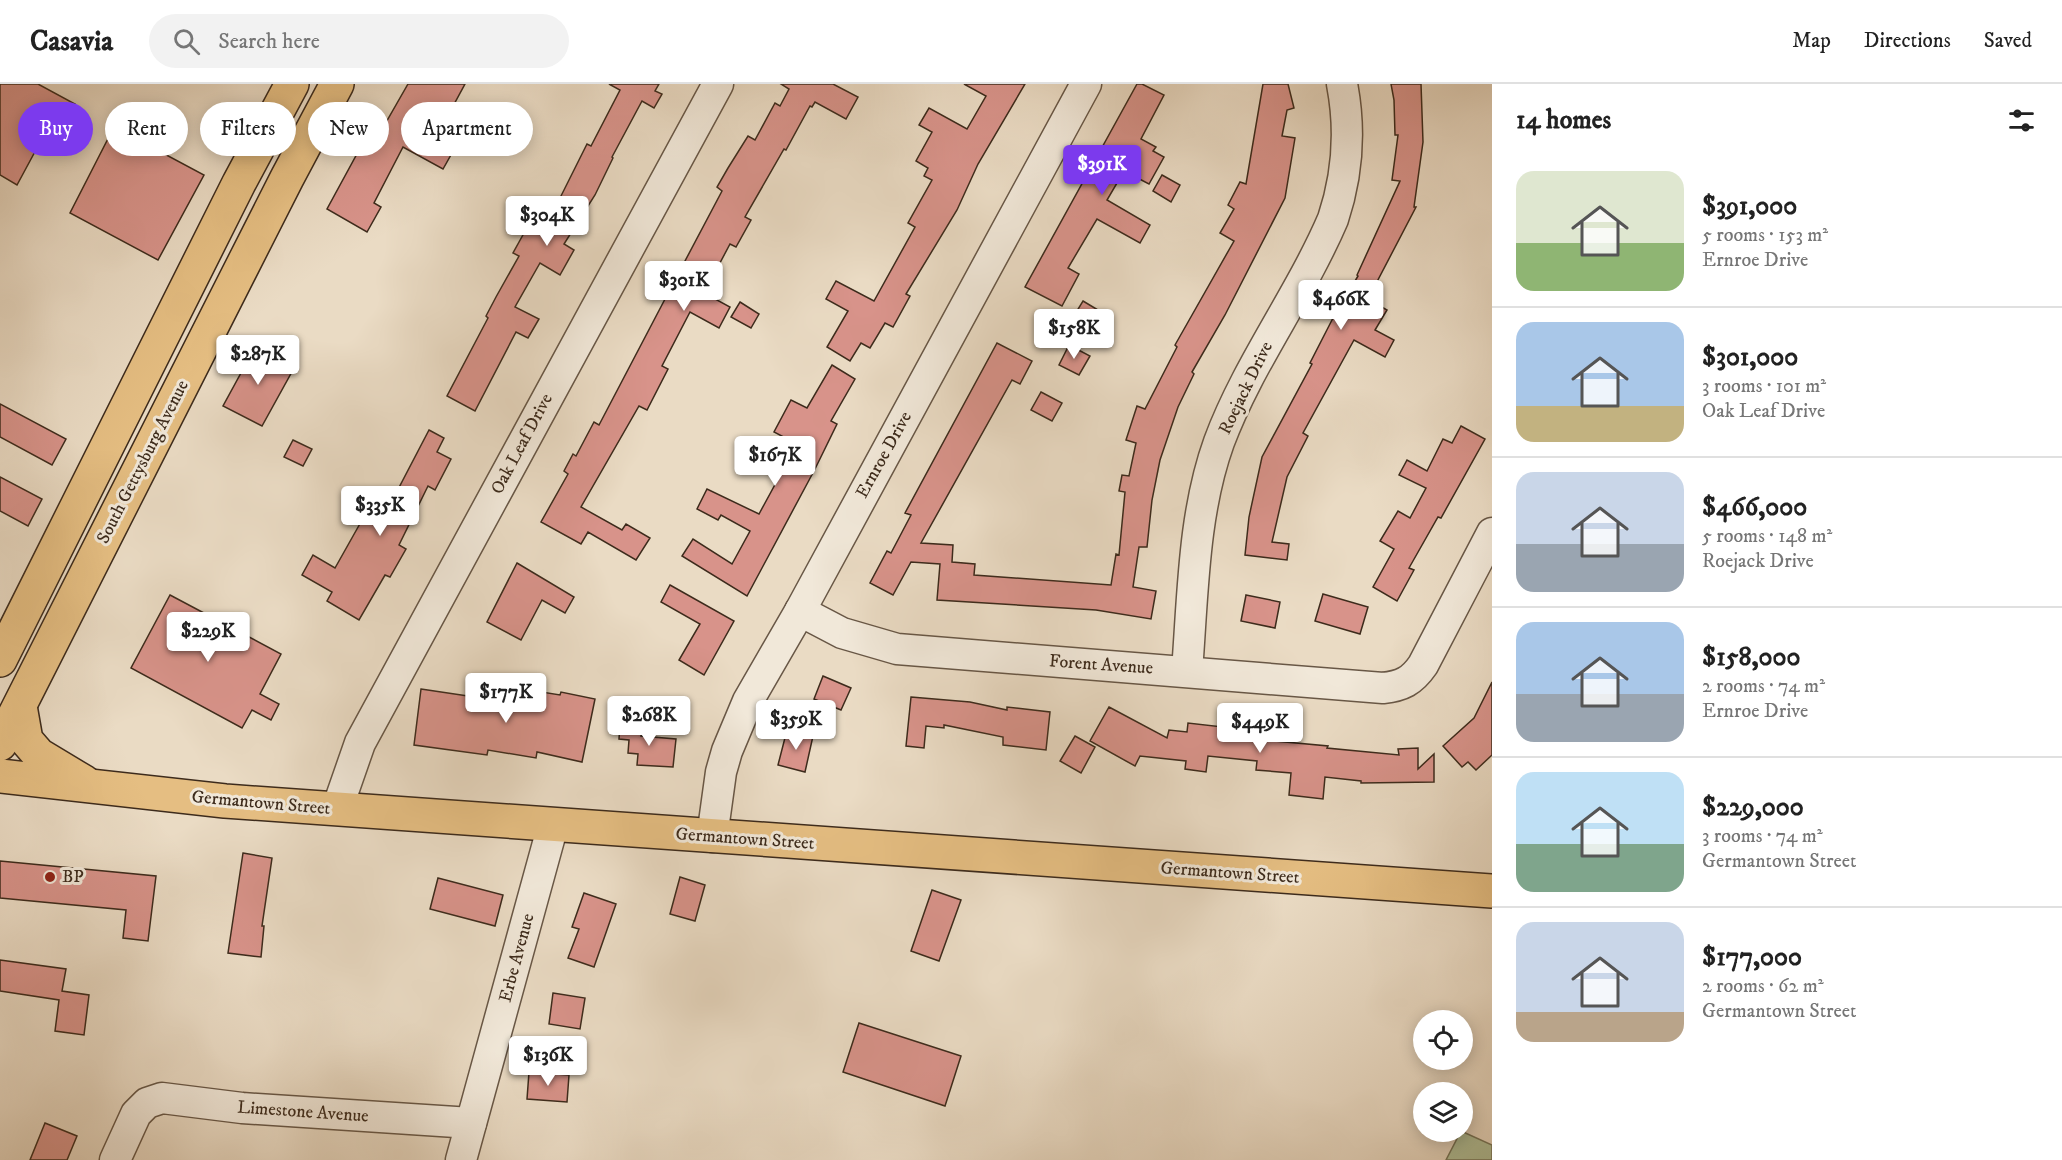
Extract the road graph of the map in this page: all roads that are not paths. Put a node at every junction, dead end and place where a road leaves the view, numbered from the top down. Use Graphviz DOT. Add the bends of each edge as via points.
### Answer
graph roads {
  1 [pos="292,84"];
  2 [pos="337,84"];
  3 [pos="718,84"];
  4 [pos="1086,84"];
  5 [pos="1342,84"];
  6 [pos="1492,533"];
  7 [pos="800,612"];
  8 [pos="0,660"];
  9 [pos="1187,671"];
  10 [pos="20,706"];
  11 [pos="0,744"];
  12 [pos="0,776"];
  13 [pos="93,788"];
  14 [pos="337,809"];
  15 [pos="553,825"];
  16 [pos="712,837"];
  17 [pos="1492,891"];
  18 [pos="471,1123"];
  19 [pos="115,1160"];
  20 [pos="461,1160"];
  1 -- 8 [label="main road"];
  2 -- 10 [label="main road, South Gettysburg Avenue"];
  3 -- 14 [label="street, Oak Leaf Drive" via="360,743"];
  4 -- 7 [label="street, Ernroe Drive"];
  5 -- 9 [label="street, Roejack Drive" via="1348,137 1340,200 1228,420 1211,470 1200,521"];
  6 -- 9 [label="street, Forent Avenue" via="1423,665 1400,686 1383,688"];
  7 -- 9 [label="street, Forent Avenue" via="842,633 897,649"];
  7 -- 16 [label="street, Ernroe Drive" via="734,731 722,772"];
  10 -- 11 [label="main road, South Gettysburg Avenue"];
  10 -- 13 [label="main road" via="26,740 39,755"];
  12 -- 13 [label="main road, Germantown Street"];
  13 -- 14 [label="main road, Germantown Street"];
  14 -- 15 [label="main road, Germantown Street"];
  15 -- 16 [label="main road, Germantown Street"];
  15 -- 18 [label="street, Erbe Avenue"];
  16 -- 17 [label="main road, Germantown Street"];
  18 -- 19 [label="street, Limestone Avenue" via="242,1108 162,1098 139,1110"];
  18 -- 20 [label="street, Erbe Avenue"];
}
